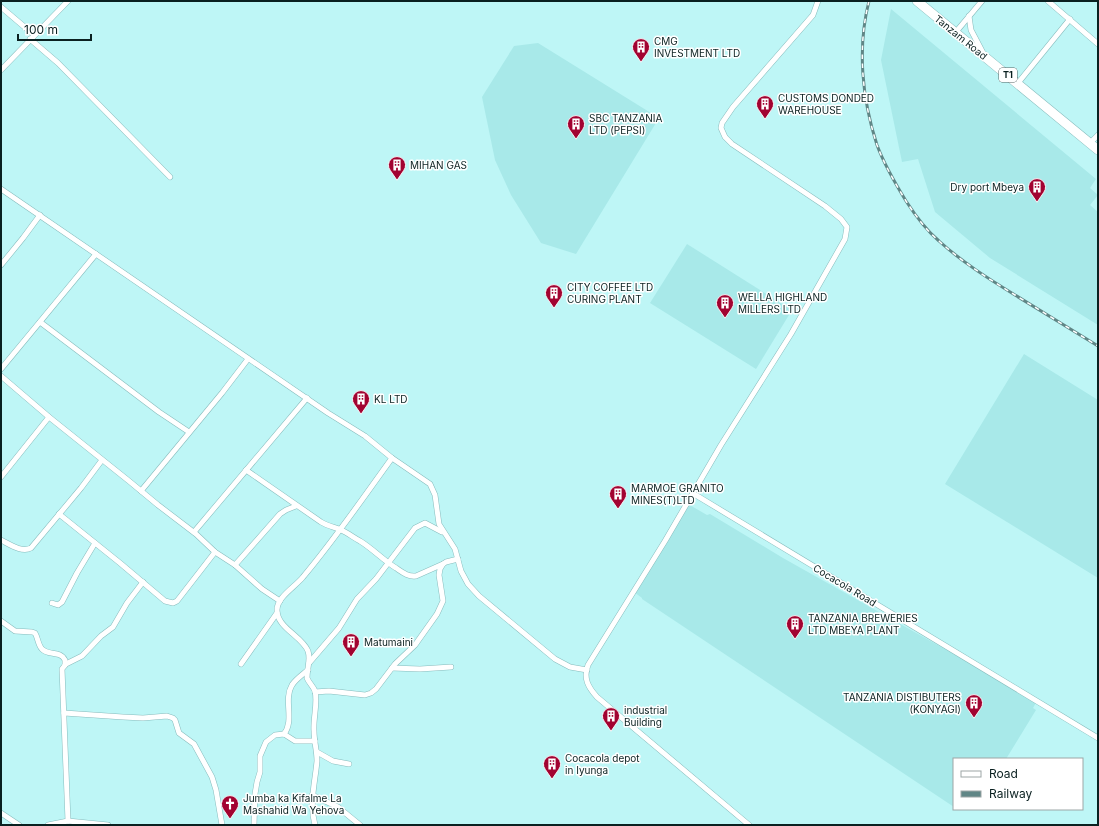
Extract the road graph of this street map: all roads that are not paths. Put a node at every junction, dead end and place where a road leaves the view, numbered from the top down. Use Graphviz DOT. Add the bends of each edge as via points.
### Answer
graph roads {
  1 [pos="68,1"];
  2 [pos="818,1"];
  3 [pos="917,1"];
  4 [pos="982,1"];
  5 [pos="1048,1"];
  6 [pos="1,7"];
  7 [pos="969,16"];
  8 [pos="1070,19"];
  9 [pos="955,33"];
  10 [pos="32,37"];
  11 [pos="1098,44"];
  12 [pos="984,56"];
  13 [pos="1,70"];
  14 [pos="1018,83"];
  15 [pos="1098,135"];
  16 [pos="1090,143"];
  17 [pos="1098,150"];
  18 [pos="170,177"];
  19 [pos="1,189"];
  20 [pos="40,215"];
  21 [pos="96,254"];
  22 [pos="1,265"];
  23 [pos="40,322"];
  24 [pos="248,359"];
  25 [pos="1,369"];
  26 [pos="1,376"];
  27 [pos="307,398"];
  28 [pos="49,417"];
  29 [pos="189,432"];
  30 [pos="392,458"];
  31 [pos="102,460"];
  32 [pos="246,470"];
  33 [pos="1,477"];
  34 [pos="141,491"];
  35 [pos="694,494"];
  36 [pos="296,506"];
  37 [pos="59,514"];
  38 [pos="341,530"];
  39 [pos="194,532"];
  40 [pos="444,533"];
  41 [pos="1,540"];
  42 [pos="95,543"];
  43 [pos="214,552"];
  44 [pos="458,559"];
  45 [pos="388,563"];
  46 [pos="443,564"];
  47 [pos="235,565"];
  48 [pos="143,582"];
  49 [pos="280,601"];
  50 [pos="52,603"];
  51 [pos="277,612"];
  52 [pos="1,621"];
  53 [pos="309,663"];
  54 [pos="241,664"];
  55 [pos="65,665"];
  56 [pos="451,667"];
  57 [pos="392,668"];
  58 [pos="308,670"];
  59 [pos="586,670"];
  60 [pos="315,692"];
  61 [pos="64,713"];
  62 [pos="284,734"];
  63 [pos="1098,738"];
  64 [pos="315,741"];
  65 [pos="317,752"];
  66 [pos="349,764"];
  67 [pos="312,795"];
  68 [pos="1,813"];
  69 [pos="68,821"];
  70 [pos="18,825"];
  71 [pos="48,825"];
  72 [pos="108,825"];
  73 [pos="222,825"];
  74 [pos="254,825"];
  75 [pos="315,825"];
  76 [pos="360,825"];
  77 [pos="749,825"];
  1 -- 10 [label="street"];
  2 -- 35 [label="street" via="813,16 733,107 720,128 727,139 740,150 835,213 847,227 847,235 795,328 721,445"];
  3 -- 9 [label="highway, Tanzam Road / T1"];
  4 -- 7 [label="street"];
  5 -- 8 [label="street"];
  6 -- 10 [label="street"];
  7 -- 9 [label="street"];
  7 -- 12 [label="street" via="971,30"];
  8 -- 11 [label="street"];
  8 -- 14 [label="street"];
  9 -- 12 [label="highway, Tanzam Road / T1"];
  10 -- 13 [label="street"];
  10 -- 18 [label="street"];
  12 -- 14 [label="highway, Tanzam Road / T1"];
  14 -- 16 [label="highway, Tanzam Road / T1"];
  15 -- 16 [label="street"];
  16 -- 17 [label="highway, Tanzam Road / T1"];
  19 -- 20 [label="street"];
  20 -- 21 [label="street"];
  20 -- 22 [label="street"];
  21 -- 23 [label="street"];
  21 -- 24 [label="street"];
  23 -- 25 [label="street"];
  23 -- 29 [label="street"];
  24 -- 27 [label="street"];
  24 -- 29 [label="street"];
  26 -- 28 [label="street"];
  27 -- 30 [label="street" via="365,436"];
  27 -- 32 [label="street"];
  28 -- 31 [label="street"];
  28 -- 33 [label="street"];
  29 -- 34 [label="street"];
  30 -- 38 [label="street"];
  30 -- 40 [label="street" via="432,487 437,518"];
  31 -- 34 [label="street"];
  31 -- 37 [label="street"];
  32 -- 36 [label="street"];
  32 -- 39 [label="street"];
  34 -- 39 [label="street"];
  35 -- 59 [label="street"];
  35 -- 63 [label="street, Cocacola Road"];
  36 -- 38 [label="street" via="325,525"];
  36 -- 47 [label="street" via="280,514"];
  37 -- 41 [label="street" via="28,550"];
  37 -- 42 [label="street"];
  38 -- 45 [label="street" via="367,545"];
  38 -- 49 [label="street"];
  39 -- 43 [label="street"];
  40 -- 44 [label="street"];
  40 -- 45 [label="street" via="428,523 422,523 415,528"];
  42 -- 48 [label="street"];
  42 -- 50 [label="street" via="62,602 58,605"];
  43 -- 47 [label="street"];
  43 -- 48 [label="street" via="182,596 173,603 165,601"];
  44 -- 46 [label="street"];
  44 -- 59 [label="street" via="465,578 479,596 555,659 570,667"];
  45 -- 46 [label="street" via="413,576"];
  45 -- 53 [label="street" via="357,599 339,628"];
  46 -- 57 [label="street" via="440,572 443,597 440,609 415,645"];
  47 -- 49 [label="street"];
  48 -- 55 [label="street" via="129,599 113,628 101,636 82,656"];
  49 -- 51 [label="street"];
  51 -- 53 [label="street" via="283,624 306,648"];
  51 -- 54 [label="street"];
  52 -- 55 [label="street" via="15,631 35,633 40,648 62,655"];
  53 -- 58 [label="street"];
  55 -- 61 [label="street" via="62,671"];
  56 -- 57 [label="street"];
  57 -- 60 [label="street" via="376,689 368,694"];
  58 -- 60 [label="street" via="307,678"];
  58 -- 62 [label="street" via="290,689 289,718"];
  59 -- 77 [label="street" via="587,683 597,697"];
  60 -- 64 [label="street"];
  61 -- 69 [label="street"];
  61 -- 73 [label="street" via="123,718 173,718 180,734 194,744 212,776"];
  62 -- 64 [label="street" via="295,741"];
  62 -- 74 [label="street" via="270,738 262,750 255,794"];
  64 -- 65 [label="street"];
  65 -- 66 [label="street" via="333,761"];
  65 -- 67 [label="street"];
  67 -- 75 [label="street"];
  67 -- 76 [label="street" via="338,807"];
  68 -- 70 [label="street"];
  69 -- 71 [label="street"];
  69 -- 72 [label="street"];
}
